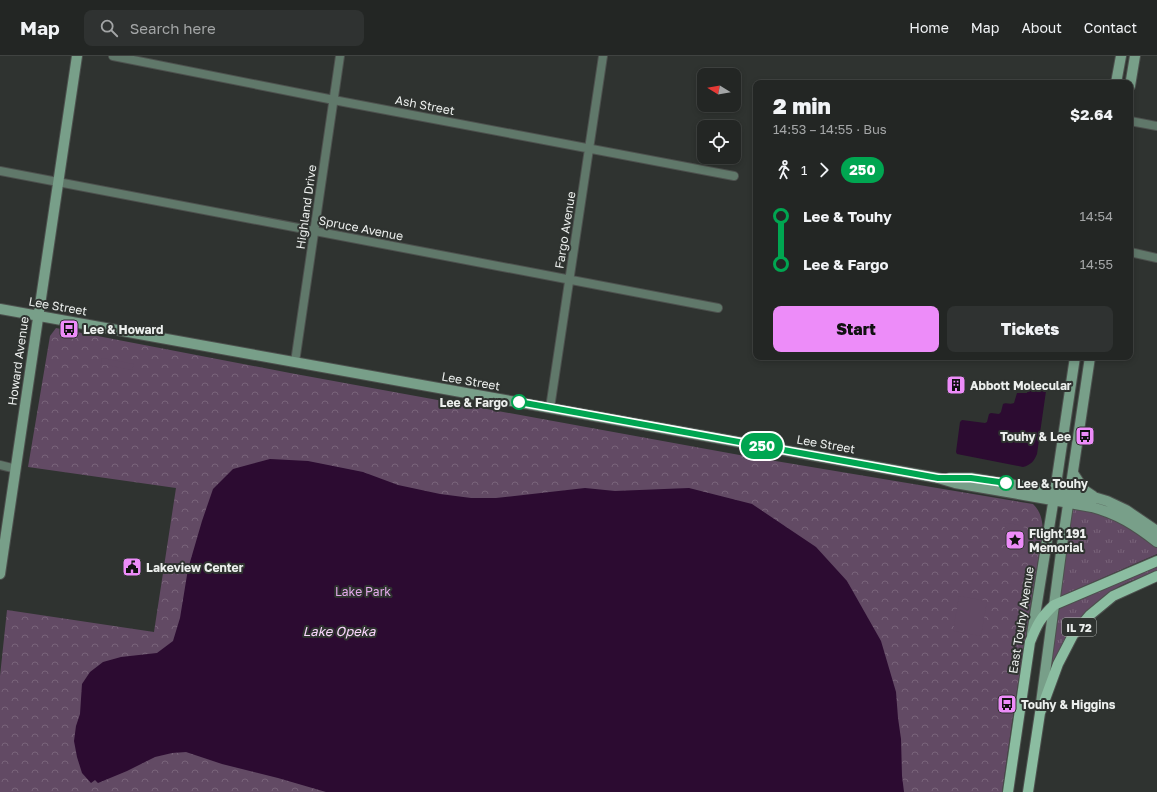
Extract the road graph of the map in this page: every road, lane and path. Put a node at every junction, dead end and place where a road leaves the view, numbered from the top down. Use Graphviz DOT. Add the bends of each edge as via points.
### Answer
graph roads {
  1 [pos="77,56"];
  2 [pos="113,56"];
  3 [pos="340,56"];
  4 [pos="603,56"];
  5 [pos="1120,56"];
  6 [pos="1135,56"];
  7 [pos="1116,80"];
  8 [pos="1131,80"];
  9 [pos="334,100"];
  10 [pos="1133,122"];
  11 [pos="1157,126"];
  12 [pos="589,149"];
  13 [pos="0,171"];
  14 [pos="734,176"];
  15 [pos="58,183"];
  16 [pos="314,231"];
  17 [pos="1133,253"];
  18 [pos="1157,258"];
  19 [pos="569,280"];
  20 [pos="718,308"];
  21 [pos="0,309"];
  22 [pos="38,316"];
  23 [pos="1075,360"];
  24 [pos="1090,360"];
  25 [pos="295,362"];
  26 [pos="550,408"];
  27 [pos="0,465"];
  28 [pos="16,469"];
  29 [pos="1073,472"];
  30 [pos="1054,496"];
  31 [pos="1069,498"];
  32 [pos="1097,498"];
  33 [pos="1157,531"];
  34 [pos="1157,542"];
  35 [pos="1157,561"];
  36 [pos="0,574"];
  37 [pos="1156,576"];
  38 [pos="1054,605"];
  39 [pos="1030,642"];
  40 [pos="1040,713"];
  41 [pos="1008,792"];
  42 [pos="1028,792"];
  1 -- 15 [label="main road, Howard Avenue"];
  2 -- 9 [label="street, Ash Street"];
  3 -- 9 [label="street, Highland Drive"];
  4 -- 12 [label="street, Fargo Avenue"];
  5 -- 7 [label="main road"];
  6 -- 8 [label="main road"];
  9 -- 12 [label="street, Ash Street"];
  9 -- 16 [label="street, Highland Drive"];
  10 -- 11 [label="street"];
  12 -- 14 [label="street, Ash Street"];
  12 -- 19 [label="street, Fargo Avenue"];
  13 -- 15 [label="street, Spruce Avenue"];
  15 -- 16 [label="street, Spruce Avenue"];
  15 -- 22 [label="main road, Howard Avenue"];
  16 -- 19 [label="street, Spruce Avenue"];
  16 -- 25 [label="street, Highland Drive"];
  17 -- 18 [label="street"];
  19 -- 20 [label="street, Spruce Avenue"];
  19 -- 26 [label="street, Fargo Avenue"];
  21 -- 22 [label="main road, Lee Street"];
  22 -- 25 [label="main road, Lee Street"];
  22 -- 28 [label="main road, Howard Avenue"];
  23 -- 30 [label="main road, East Touhy Avenue"];
  24 -- 29 [label="main road"];
  25 -- 26 [label="main road, Lee Street"];
  26 -- 30 [label="main road, Lee Street" via="938,478 971,478"];
  27 -- 28 [label="street"];
  28 -- 36 [label="main road, Howard Avenue"];
  29 -- 31 [label="main road"];
  29 -- 32 [label="main road" via="1084,490"];
  30 -- 31 [label="main road, Lee Street"];
  30 -- 39 [label="main road, East Touhy Avenue"];
  31 -- 32 [label="main road, Lee Street"];
  31 -- 34 [label="main road, Lee Street" via="1116,515"];
  31 -- 38 [label="main road"];
  32 -- 33 [label="main road, Lee Street" via="1126,510"];
  35 -- 38 [label="main road, IL 72"];
  37 -- 40 [label="main road, IL 72" via="1113,596 1082,624 1064,652"];
  38 -- 39 [label="main road, IL 72" via="1037,625"];
  38 -- 40 [label="main road"];
  39 -- 41 [label="main road, East Touhy Avenue / IL 72"];
  40 -- 42 [label="main road"];
}
